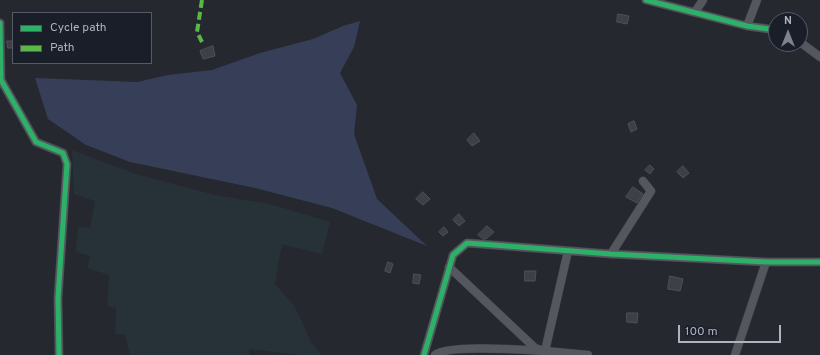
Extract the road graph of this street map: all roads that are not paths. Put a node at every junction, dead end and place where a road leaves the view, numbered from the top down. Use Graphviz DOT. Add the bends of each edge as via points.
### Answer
graph roads {
  1 [pos="646,0"];
  2 [pos="703,0"];
  3 [pos="757,0"];
  4 [pos="695,12"];
  5 [pos="0,23"];
  6 [pos="747,26"];
  7 [pos="768,29"];
  8 [pos="808,48"];
  9 [pos="820,57"];
  10 [pos="643,181"];
  11 [pos="568,252"];
  12 [pos="611,254"];
  13 [pos="766,262"];
  14 [pos="820,262"];
  15 [pos="449,267"];
  16 [pos="545,353"];
  17 [pos="59,355"];
  18 [pos="424,355"];
  19 [pos="435,355"];
  20 [pos="588,355"];
  21 [pos="735,355"];
  1 -- 4 [label="street"];
  2 -- 4 [label="street"];
  3 -- 6 [label="street"];
  4 -- 6 [label="street"];
  5 -- 17 [label="street" via="1,80 36,142 63,153 67,164 58,298"];
  6 -- 7 [label="street"];
  8 -- 9 [label="street"];
  10 -- 12 [label="street" via="650,191"];
  11 -- 12 [label="street"];
  11 -- 15 [label="street" via="467,242 453,255"];
  11 -- 16 [label="street"];
  12 -- 13 [label="street"];
  13 -- 14 [label="street"];
  13 -- 21 [label="street"];
  15 -- 16 [label="street" via="535,348"];
  15 -- 18 [label="street"];
  16 -- 19 [label="street" via="458,348"];
  16 -- 20 [label="street"];
}
